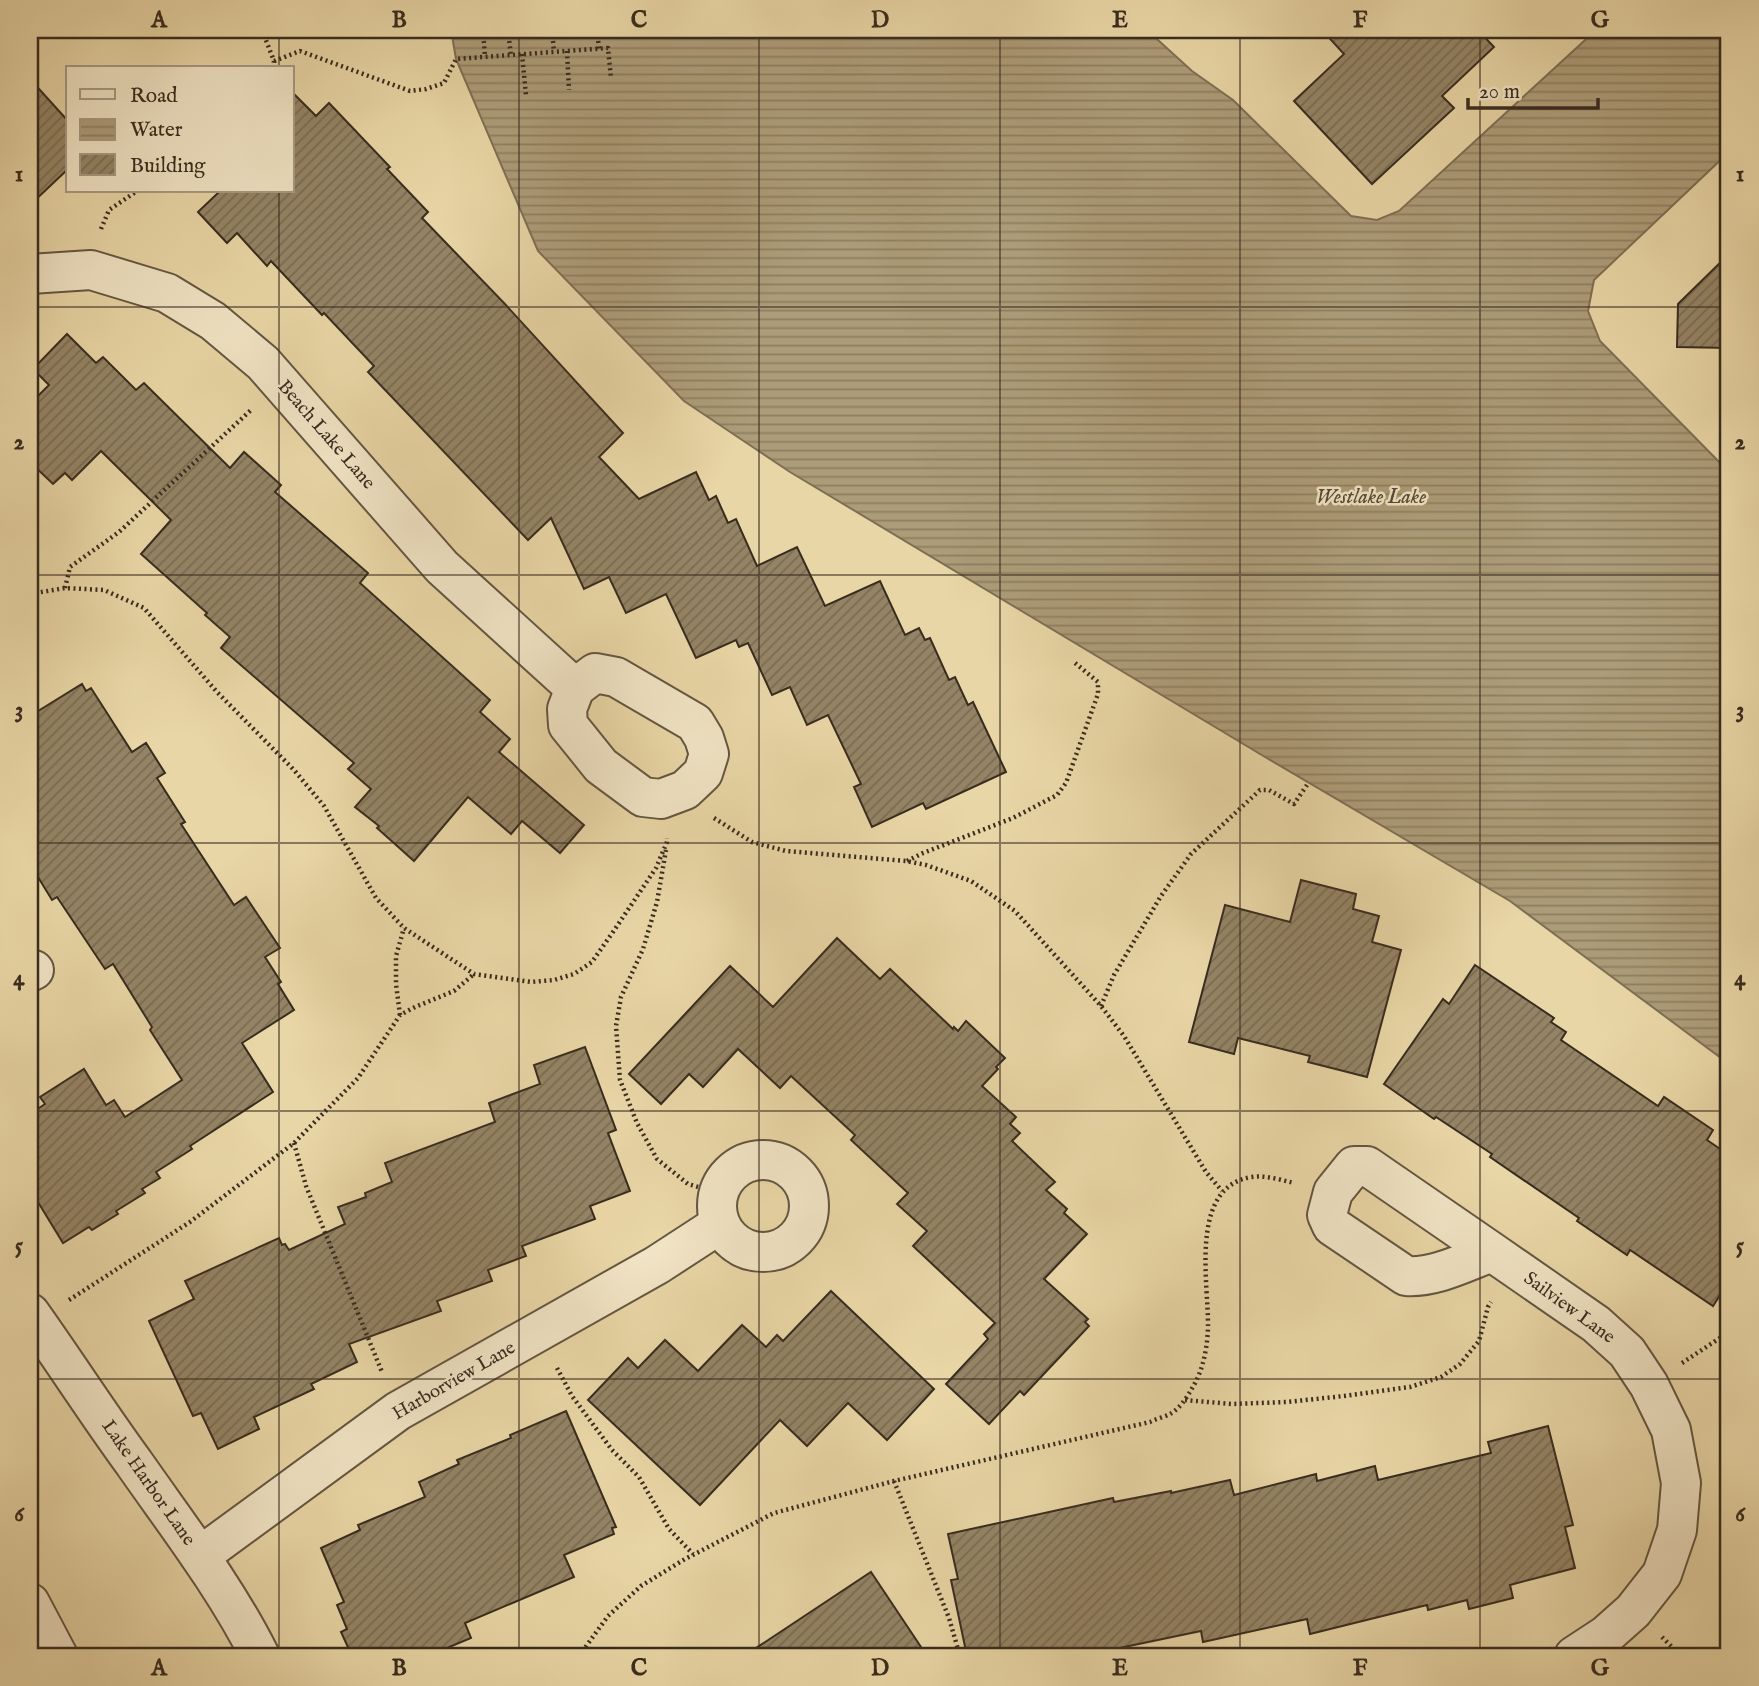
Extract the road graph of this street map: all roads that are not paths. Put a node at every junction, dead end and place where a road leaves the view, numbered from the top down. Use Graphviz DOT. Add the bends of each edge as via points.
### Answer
graph roads {
  1 [pos="30,274"];
  2 [pos="575,688"];
  3 [pos="719,1209"];
  4 [pos="1502,1259"];
  5 [pos="33,1317"];
  6 [pos="200,1556"];
  7 [pos="30,1603"];
  8 [pos="58,1656"];
  9 [pos="260,1656"];
  10 [pos="1574,1656"];
  1 -- 2 [label="street, Beach Lake Lane" via="91,270 167,293 213,321 262,363 442,567"];
  2 -- 2 [label="street" via="595,673 616,677 695,723 709,754 703,773 673,795 643,797 601,766 568,725 567,709"];
  3 -- 6 [label="street, Harborview Lane" via="657,1265 398,1411"];
  4 -- 4 [label="street, Sailview Lane" via="1367,1166 1354,1166 1333,1192 1327,1215 1332,1226 1406,1276"];
  4 -- 10 [label="street, Sailview Lane" via="1596,1324 1627,1352 1671,1430 1681,1483 1677,1530 1662,1574 1633,1611"];
  5 -- 6 [label="street, Lake Harbor Lane"];
  6 -- 9 [label="street, Lake Harbor Lane"];
  7 -- 8 [label="street"];
}
